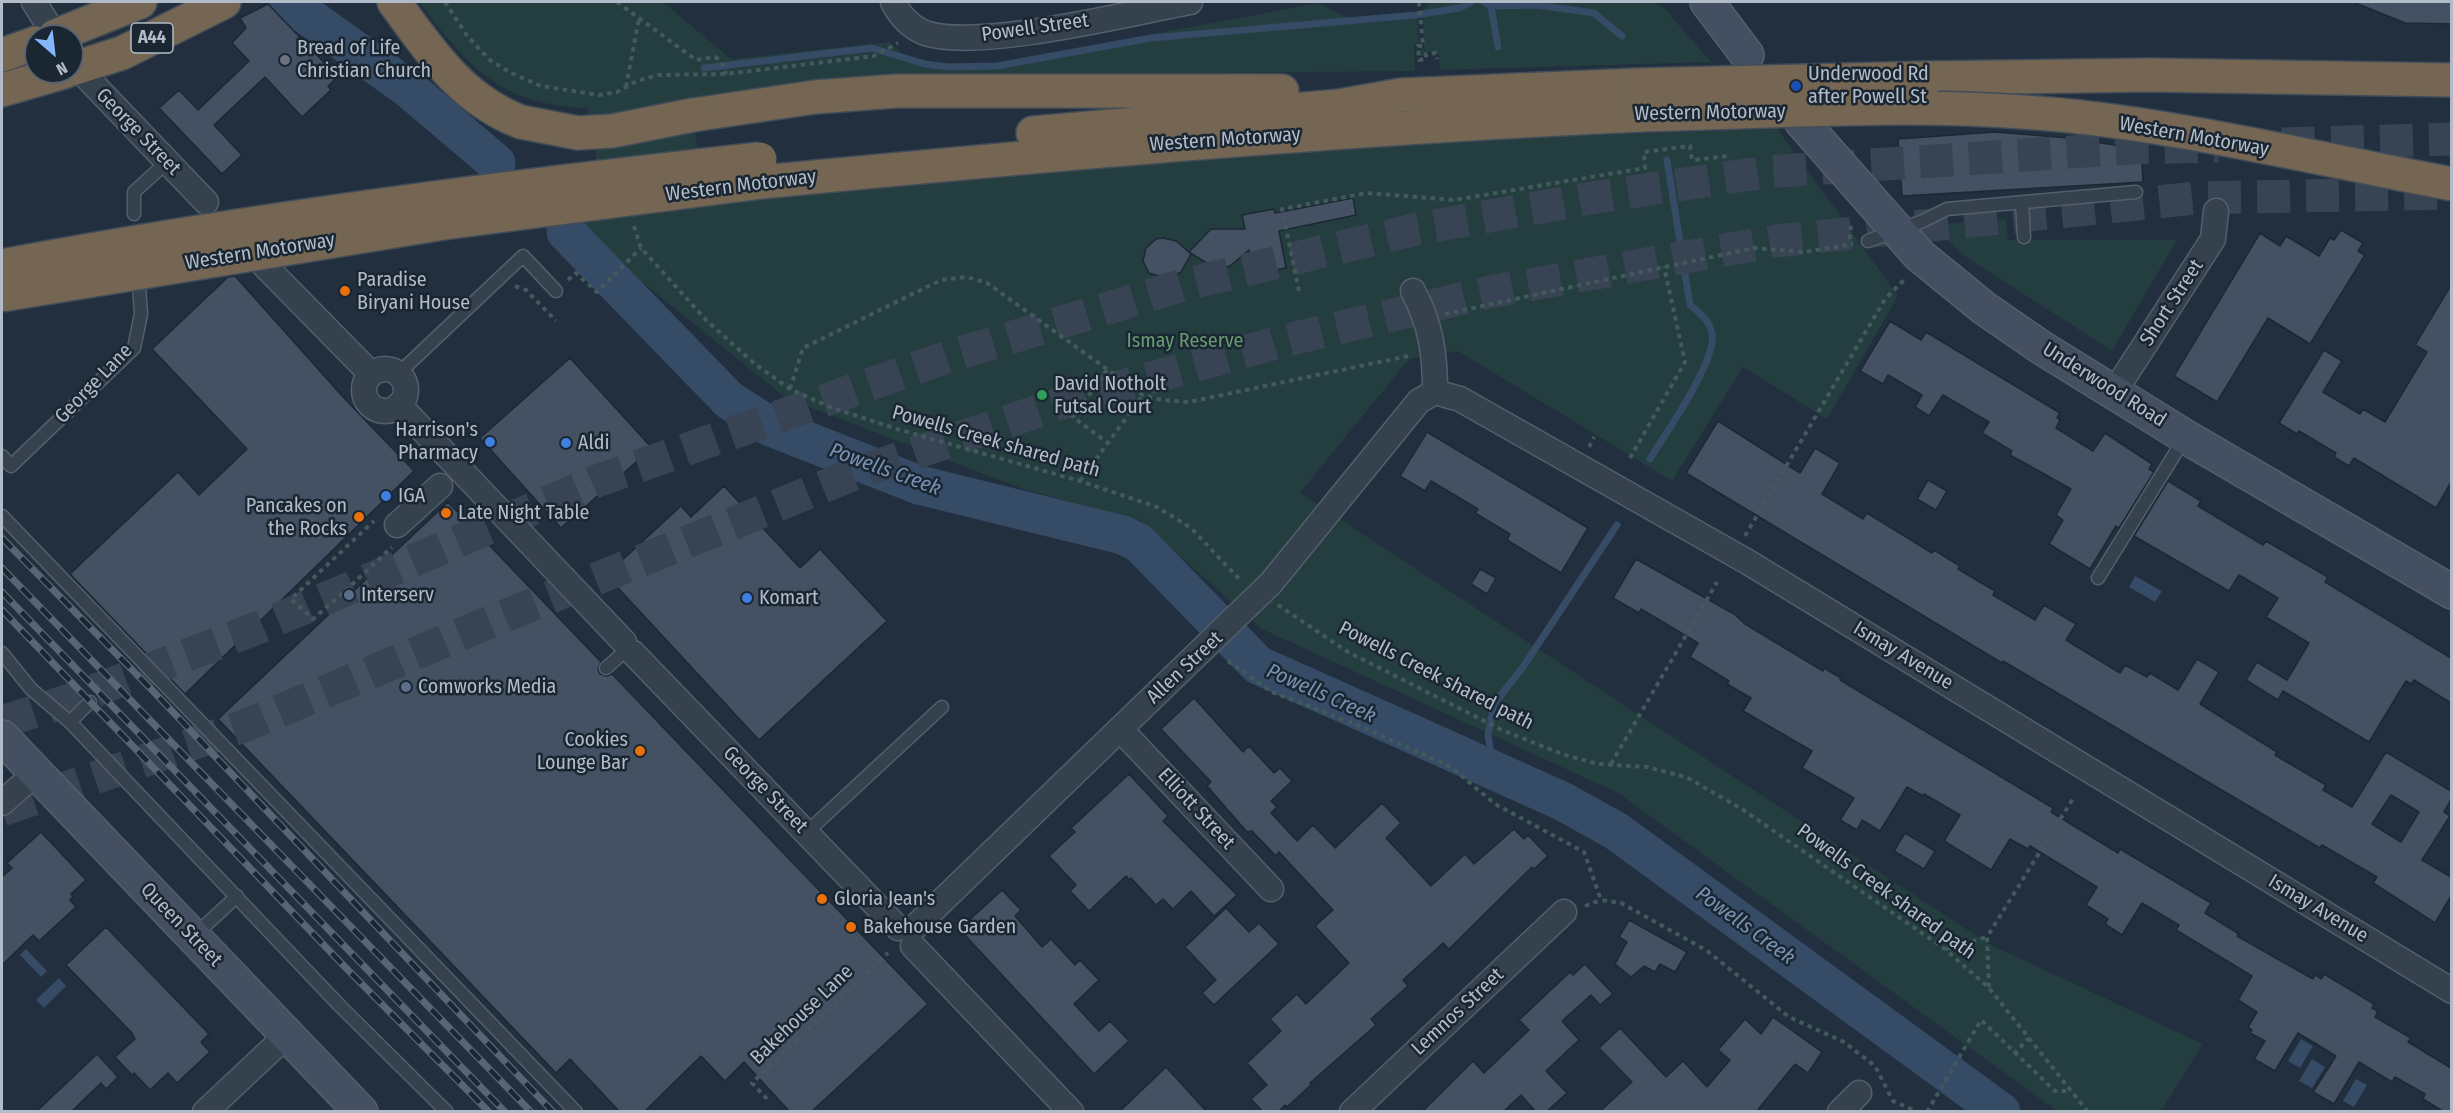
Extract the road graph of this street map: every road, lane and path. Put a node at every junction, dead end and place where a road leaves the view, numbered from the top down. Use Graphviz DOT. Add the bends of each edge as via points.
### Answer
graph roads {
  1 [pos="34,2"];
  2 [pos="140,2"];
  3 [pos="224,2"];
  4 [pos="394,2"];
  5 [pos="445,2"];
  6 [pos="617,2"];
  7 [pos="893,2"];
  8 [pos="1190,2"];
  9 [pos="1419,2"];
  10 [pos="1707,2"];
  11 [pos="639,18"];
  12 [pos="48,24"];
  13 [pos="84,24"];
  14 [pos="910,25"];
  15 [pos="24,47"];
  16 [pos="2,55"];
  17 [pos="1747,55"];
  18 [pos="1437,59"];
  19 [pos="84,64"];
  20 [pos="726,74"];
  21 [pos="2451,80"];
  22 [pos="84,81"];
  23 [pos="24,83"];
  24 [pos="626,87"];
  25 [pos="2,90"];
  26 [pos="1401,95"];
  27 [pos="1640,100"];
  28 [pos="1801,121"];
  29 [pos="1730,156"];
  30 [pos="167,162"];
  31 [pos="761,171"];
  32 [pos="2451,184"];
  33 [pos="2136,192"];
  34 [pos="206,202"];
  35 [pos="2022,202"];
  36 [pos="2216,211"];
  37 [pos="134,214"];
  38 [pos="1851,223"];
  39 [pos="634,226"];
  40 [pos="2024,237"];
  41 [pos="1874,239"];
  42 [pos="1850,243"];
  43 [pos="641,248"];
  44 [pos="2,266"];
  45 [pos="264,266"];
  46 [pos="1664,267"];
  47 [pos="1904,280"];
  48 [pos="139,286"];
  49 [pos="515,286"];
  50 [pos="556,291"];
  51 [pos="1299,291"];
  52 [pos="1413,291"];
  53 [pos="2,295"];
  54 [pos="1428,318"];
  55 [pos="556,321"];
  56 [pos="1408,356"];
  57 [pos="1107,370"];
  58 [pos="371,374"];
  59 [pos="398,374"];
  60 [pos="790,388"];
  61 [pos="2115,391"];
  62 [pos="1436,392"];
  63 [pos="1143,395"];
  64 [pos="399,405"];
  65 [pos="2186,436"];
  66 [pos="1108,444"];
  67 [pos="2,456"];
  68 [pos="1629,458"];
  69 [pos="1080,481"];
  70 [pos="440,486"];
  71 [pos="2,516"];
  72 [pos="390,520"];
  73 [pos="1733,553"];
  74 [pos="2098,578"];
  75 [pos="1717,582"];
  76 [pos="1270,584"];
  77 [pos="345,591"];
  78 [pos="2451,592"];
  79 [pos="349,595"];
  80 [pos="2,653"];
  81 [pos="1228,661"];
  82 [pos="90,702"];
  83 [pos="942,707"];
  84 [pos="70,722"];
  85 [pos="1120,729"];
  86 [pos="2,737"];
  87 [pos="1611,764"];
  88 [pos="36,773"];
  89 [pos="2074,797"];
  90 [pos="2,803"];
  91 [pos="806,833"];
  92 [pos="1271,889"];
  93 [pos="237,896"];
  94 [pos="1564,912"];
  95 [pos="909,934"];
  96 [pos="193,937"];
  97 [pos="1987,937"];
  98 [pos="1945,949"];
  99 [pos="888,953"];
  100 [pos="1989,988"];
  101 [pos="2451,991"];
  102 [pos="287,1035"];
  103 [pos="2029,1038"];
  104 [pos="2014,1054"];
  105 [pos="2071,1091"];
  106 [pos="1859,1093"];
  107 [pos="767,1099"];
  108 [pos="204,1112"];
  109 [pos="361,1112"];
  110 [pos="447,1112"];
  111 [pos="576,1112"];
  112 [pos="1071,1112"];
  113 [pos="1352,1112"];
  114 [pos="1840,1112"];
  115 [pos="1918,1112"];
  116 [pos="1927,1112"];
  117 [pos="2088,1112"];
  1 -- 12 [label="street"];
  2 -- 13 [label="highway, A44"];
  3 -- 19 [label="highway, A44" via="122,53"];
  4 -- 26 [label="highway, bridge" via="457,83 484,105 521,122 578,133 612,131 815,97 896,91 1339,91"];
  5 -- 24 [label="path" via="468,38 511,74 541,86 599,95"];
  6 -- 11 [label="path"];
  7 -- 14 [label="street"];
  8 -- 14 [label="street, Powell Street" via="996,35 940,36"];
  9 -- 18 [label="path" via="1423,46 1418,46 1419,60 1436,53"];
  10 -- 17 [label="main road"];
  11 -- 20 [label="path" via="696,60 715,57"];
  11 -- 24 [label="path"];
  14 -- 20 [label="path" via="898,43 874,56"];
  15 -- 16 [label="highway"];
  20 -- 24 [label="path" via="658,75"];
  21 -- 27 [label="highway, Western Motorway, bridge" via="2150,75 1928,78"];
  22 -- 30 [label="street, George Street"];
  23 -- 25 [label="highway, A44"];
  26 -- 27 [label="highway, Western Motorway"];
  26 -- 31 [label="highway, Western Motorway" via="1339,106 1143,122"];
  27 -- 31 [label="highway, Western Motorway" via="1074,152"];
  27 -- 32 [label="highway, Western Motorway, bridge" via="2024,112 2144,125"];
  28 -- 41 [label="main road, Underwood Road"];
  29 -- 51 [label="path" via="1692,160 1690,146 1644,152 1645,168 1454,200 1367,193 1282,209"];
  30 -- 34 [label="street, George Street"];
  30 -- 37 [label="lane" via="134,192"];
  31 -- 44 [label="highway, Western Motorway, bridge" via="565,181 277,219"];
  31 -- 53 [label="highway, Western Motorway, bridge"];
  33 -- 35 [label="lane"];
  35 -- 40 [label="lane"];
  35 -- 41 [label="lane" via="1947,209"];
  36 -- 61 [label="street, Short Street" via="2213,239"];
  38 -- 42 [label="path"];
  39 -- 43 [label="path, Powells Creek shared path"];
  41 -- 42 [label="path"];
  41 -- 61 [label="main road, Underwood Road" via="1919,255 1984,308"];
  42 -- 46 [label="path" via="1804,252 1754,248"];
  43 -- 50 [label="path" via="597,292 576,273"];
  43 -- 60 [label="path, Powells Creek shared path" via="706,320 755,364"];
  45 -- 58 [label="street"];
  46 -- 54 [label="path"];
  46 -- 68 [label="path" via="1685,362"];
  47 -- 73 [label="path" via="1885,299"];
  48 -- 67 [label="lane, George Lane" via="141,314 134,348 11,466"];
  49 -- 55 [label="path" via="526,290"];
  50 -- 59 [label="lane" via="523,256"];
  52 -- 54 [label="street"];
  54 -- 62 [label="street"];
  56 -- 63 [label="path" via="1189,402"];
  57 -- 60 [label="path" via="987,283 967,277 941,280 803,348"];
  57 -- 63 [label="path"];
  57 -- 66 [label="path" via="1073,417"];
  58 -- 59 [label="street" via="387,369"];
  58 -- 64 [label="street" via="363,391 371,406 387,411"];
  59 -- 64 [label="street" via="406,386"];
  60 -- 69 [label="path, Powells Creek shared path" via="830,407 897,429"];
  61 -- 65 [label="main road, Underwood Road"];
  62 -- 73 [label="street, Ismay Avenue" via="1460,399"];
  62 -- 76 [label="street, Allen Street" via="1419,401"];
  63 -- 66 [label="path"];
  64 -- 91 [label="street, George Street" via="622,654"];
  65 -- 74 [label="lane"];
  65 -- 78 [label="main road, Underwood Road"];
  66 -- 69 [label="path"];
  69 -- 76 [label="path, Powells Creek shared path" via="1137,499 1173,516 1191,528 1231,572"];
  70 -- 72 [label="street"];
  71 -- 111 [label="lane"];
  72 -- 77 [label="path" via="392,548"];
  72 -- 77 [label="path" via="291,599 313,619"];
  73 -- 101 [label="street, Ismay Avenue"];
  75 -- 87 [label="path"];
  76 -- 85 [label="street, Allen Street"];
  76 -- 87 [label="path, Powells Creek shared path" via="1348,652 1502,730 1562,754"];
  77 -- 79 [label="path"];
  80 -- 84 [label="lane" via="31,689"];
  81 -- 115 [label="path" via="1272,692 1451,767 1495,804 1584,852 1601,900 1621,903 1706,950 1789,1017 1844,1042 1875,1066 1893,1101"];
  82 -- 84 [label="lane"];
  83 -- 91 [label="lane"];
  84 -- 93 [label="lane"];
  85 -- 92 [label="street, Elliott Street"];
  85 -- 95 [label="street, Allen Street"];
  86 -- 88 [label="main road, Queen Street"];
  87 -- 98 [label="path, Powells Creek shared path" via="1647,767 1686,777 1742,809"];
  88 -- 90 [label="street"];
  88 -- 96 [label="main road, Queen Street"];
  89 -- 97 [label="path"];
  91 -- 95 [label="street, George Street"];
  93 -- 96 [label="lane"];
  93 -- 110 [label="lane"];
  94 -- 113 [label="street, Lemnos Street"];
  95 -- 112 [label="street, George Street"];
  96 -- 102 [label="main road, Queen Street"];
  97 -- 98 [label="path"];
  97 -- 100 [label="path"];
  98 -- 100 [label="path, Powells Creek shared path"];
  99 -- 107 [label="path, Bakehouse Lane" via="752,1083"];
  100 -- 103 [label="path, Powells Creek shared path"];
  102 -- 108 [label="street"];
  102 -- 109 [label="main road, Queen Street"];
  103 -- 104 [label="path"];
  103 -- 105 [label="path, Powells Creek shared path"];
  104 -- 105 [label="path" via="2055,1091"];
  104 -- 116 [label="path" via="1981,1020"];
  105 -- 117 [label="path, Powells Creek shared path"];
  106 -- 114 [label="street"];
}
